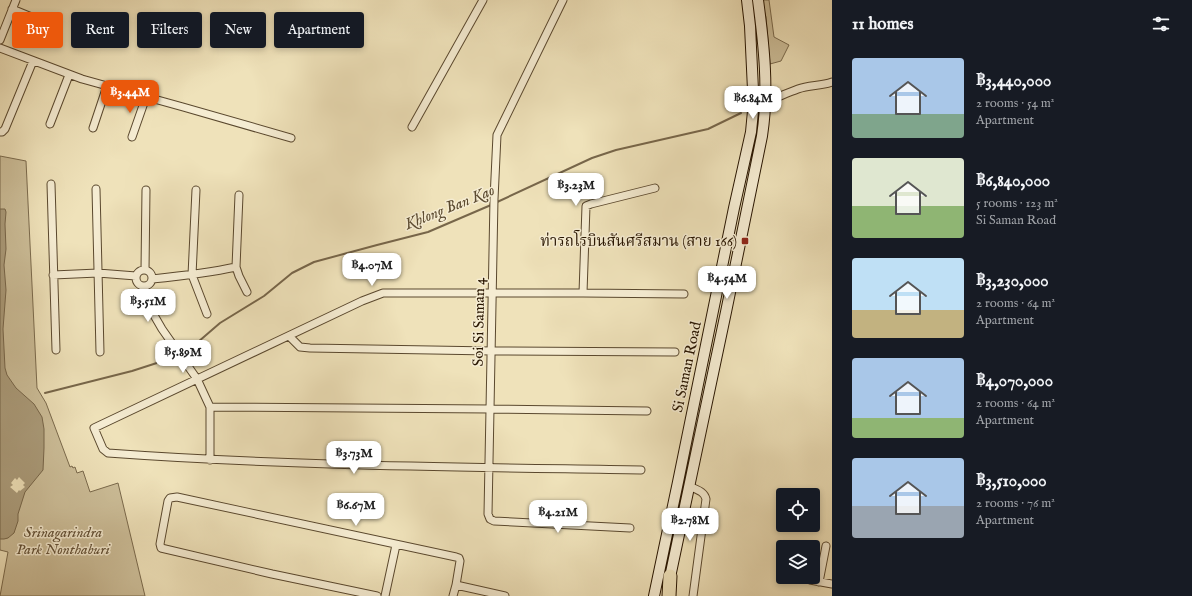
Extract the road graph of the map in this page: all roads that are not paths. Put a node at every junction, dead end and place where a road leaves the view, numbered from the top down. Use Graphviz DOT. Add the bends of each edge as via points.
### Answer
graph roads {
  1 [pos="16,0"];
  2 [pos="483,0"];
  3 [pos="563,0"];
  4 [pos="747,0"];
  5 [pos="758,0"];
  6 [pos="12,9"];
  7 [pos="19,12"];
  8 [pos="0,40"];
  9 [pos="0,48"];
  10 [pos="33,61"];
  11 [pos="69,75"];
  12 [pos="832,82"];
  13 [pos="107,86"];
  14 [pos="146,96"];
  15 [pos="765,102"];
  16 [pos="50,124"];
  17 [pos="412,127"];
  18 [pos="93,128"];
  19 [pos="0,132"];
  20 [pos="132,137"];
  21 [pos="291,138"];
  22 [pos="51,184"];
  23 [pos="655,188"];
  24 [pos="96,189"];
  25 [pos="146,190"];
  26 [pos="196,190"];
  27 [pos="239,195"];
  28 [pos="236,267"];
  29 [pos="145,270"];
  30 [pos="98,273"];
  31 [pos="53,275"];
  32 [pos="192,275"];
  33 [pos="136,276"];
  34 [pos="152,279"];
  35 [pos="144,286"];
  36 [pos="247,292"];
  37 [pos="493,293"];
  38 [pos="583,293"];
  39 [pos="684,294"];
  40 [pos="207,314"];
  41 [pos="289,336"];
  42 [pos="56,350"];
  43 [pos="492,351"];
  44 [pos="100,352"];
  45 [pos="675,352"];
  46 [pos="197,379"];
  47 [pos="210,407"];
  48 [pos="490,409"];
  49 [pos="647,412"];
  50 [pos="210,460"];
  51 [pos="489,468"];
  52 [pos="641,470"];
  53 [pos="689,486"];
  54 [pos="630,528"];
  55 [pos="396,545"];
  56 [pos="826,546"];
  57 [pos="670,576"];
  58 [pos="820,577"];
  59 [pos="820,582"];
  60 [pos="832,584"];
  61 [pos="456,585"];
  62 [pos="377,596"];
  63 [pos="385,596"];
  64 [pos="453,596"];
  65 [pos="505,596"];
  66 [pos="654,596"];
  67 [pos="666,596"];
  68 [pos="669,596"];
  69 [pos="693,596"];
  1 -- 6 [label="street"];
  2 -- 17 [label="street"];
  3 -- 37 [label="street, Soi Si Saman 4" via="498,132"];
  4 -- 66 [label="main road, Si Saman Road" via="753,90 751,132"];
  5 -- 15 [label="main road, Si Saman Road"];
  6 -- 7 [label="street"];
  6 -- 8 [label="street"];
  9 -- 10 [label="street"];
  10 -- 11 [label="street"];
  10 -- 19 [label="street" via="5,130"];
  11 -- 13 [label="street"];
  11 -- 16 [label="street"];
  12 -- 15 [label="street" via="799,88"];
  13 -- 14 [label="street"];
  13 -- 18 [label="street"];
  14 -- 20 [label="street"];
  14 -- 21 [label="street"];
  15 -- 53 [label="main road, Si Saman Road" via="758,158"];
  22 -- 31 [label="street"];
  23 -- 38 [label="street" via="586,206"];
  24 -- 30 [label="street"];
  25 -- 29 [label="street"];
  26 -- 32 [label="street"];
  27 -- 28 [label="street"];
  28 -- 32 [label="street"];
  28 -- 36 [label="street"];
  29 -- 33 [label="street"];
  29 -- 34 [label="street" via="150,273"];
  30 -- 31 [label="street"];
  30 -- 33 [label="street"];
  30 -- 44 [label="street"];
  31 -- 42 [label="street"];
  32 -- 34 [label="street"];
  32 -- 40 [label="street"];
  33 -- 35 [label="street" via="138,283"];
  34 -- 35 [label="street" via="151,283"];
  35 -- 46 [label="street" via="151,310"];
  37 -- 38 [label="street"];
  37 -- 41 [label="street" via="383,294 362,301"];
  37 -- 43 [label="street, Soi Si Saman 4"];
  38 -- 39 [label="street"];
  41 -- 43 [label="street" via="300,347 310,348"];
  41 -- 46 [label="street"];
  43 -- 45 [label="street"];
  43 -- 48 [label="street, Soi Si Saman 4"];
  46 -- 47 [label="street"];
  46 -- 50 [label="street" via="94,428 103,449 108,452"];
  47 -- 48 [label="street"];
  47 -- 50 [label="street"];
  48 -- 49 [label="street"];
  48 -- 51 [label="street, Soi Si Saman 4"];
  50 -- 51 [label="street"];
  51 -- 52 [label="street"];
  51 -- 54 [label="street, Soi Si Saman 4" via="490,519"];
  53 -- 57 [label="main road, Si Saman Road"];
  53 -- 69 [label="street" via="705,494 706,499"];
  55 -- 61 [label="street" via="459,558"];
  55 -- 62 [label="street" via="176,497 168,501 161,548"];
  55 -- 63 [label="street"];
  56 -- 58 [label="street"];
  57 -- 67 [label="main road, Si Saman Road"];
  57 -- 68 [label="highway"];
  59 -- 60 [label="street"];
  61 -- 64 [label="street"];
  61 -- 65 [label="street"];
}
